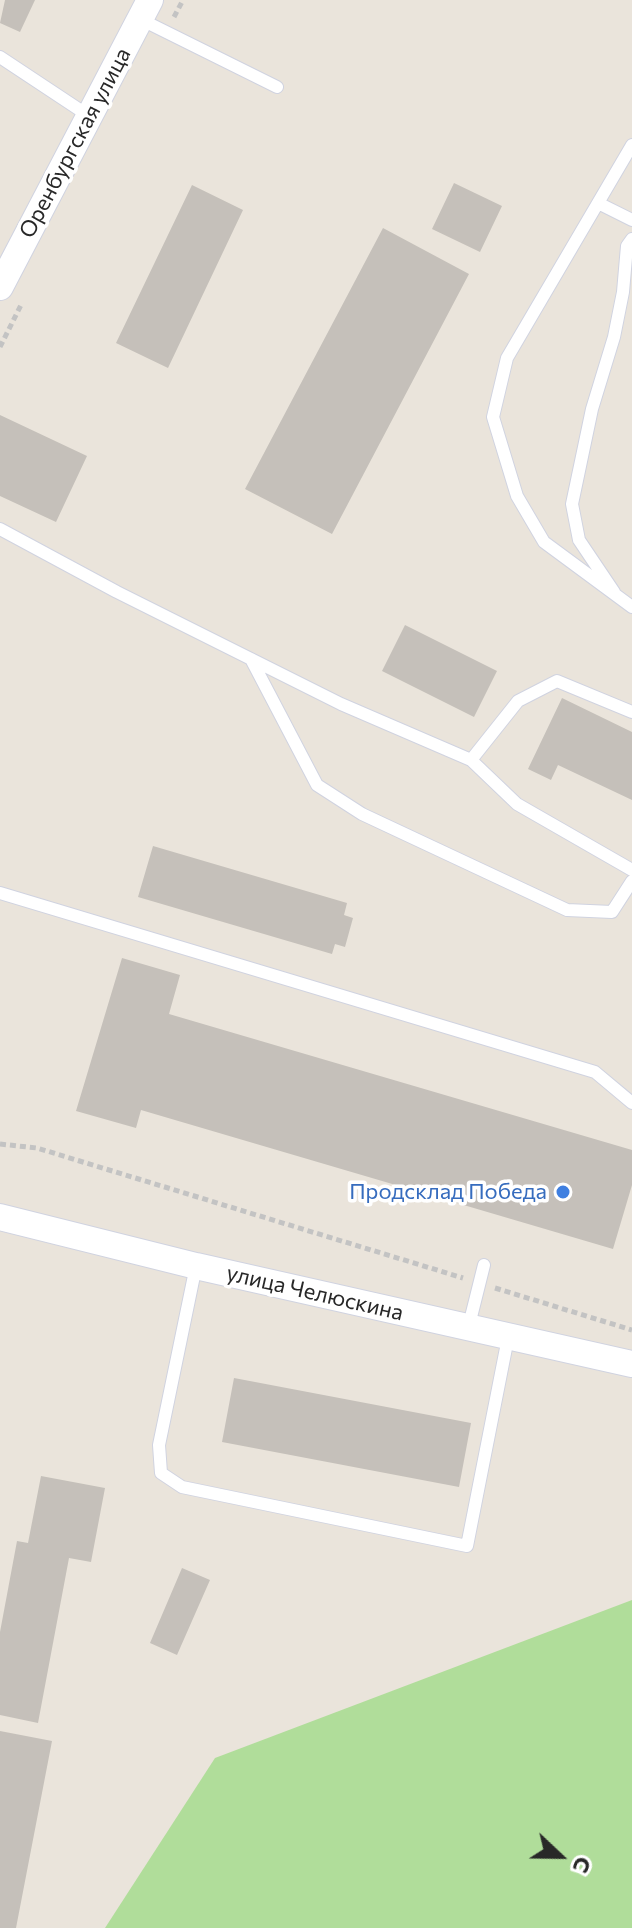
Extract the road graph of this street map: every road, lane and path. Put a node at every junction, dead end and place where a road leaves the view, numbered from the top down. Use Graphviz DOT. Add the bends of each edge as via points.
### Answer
graph roads {
  1 [pos="145,9"];
  2 [pos="0,57"];
  3 [pos="277,87"];
  4 [pos="89,116"];
  5 [pos="632,145"];
  6 [pos="598,203"];
  7 [pos="632,220"];
  8 [pos="632,239"];
  9 [pos="0,287"];
  10 [pos="0,529"];
  11 [pos="618,598"];
  12 [pos="632,607"];
  13 [pos="251,659"];
  14 [pos="632,712"];
  15 [pos="471,760"];
  16 [pos="632,870"];
  17 [pos="632,881"];
  18 [pos="0,893"];
  19 [pos="632,1103"];
  20 [pos="0,1144"];
  21 [pos="0,1217"];
  22 [pos="484,1265"];
  23 [pos="196,1266"];
  24 [pos="480,1283"];
  25 [pos="468,1329"];
  26 [pos="632,1330"];
  27 [pos="508,1338"];
  28 [pos="632,1364"];
  1 -- 3 [label="lane"];
  1 -- 4 [label="street, Оренбургская улица"];
  2 -- 4 [label="lane"];
  4 -- 9 [label="street, Оренбургская улица"];
  5 -- 6 [label="lane"];
  6 -- 7 [label="lane"];
  6 -- 11 [label="lane" via="507,358 493,417 517,496 544,542"];
  8 -- 11 [label="lane" via="614,337 588,422 572,504 579,540"];
  10 -- 13 [label="lane"];
  11 -- 12 [label="lane"];
  13 -- 15 [label="lane"];
  13 -- 17 [label="lane" via="317,785 362,814 567,910 612,912"];
  14 -- 15 [label="lane" via="557,681 518,701"];
  15 -- 16 [label="lane" via="517,804"];
  18 -- 19 [label="lane" via="595,1072"];
  20 -- 24 [label="path" via="37,1148"];
  21 -- 23 [label="street, улица Челюскина"];
  22 -- 24 [label="lane"];
  23 -- 25 [label="street, улица Челюскина"];
  23 -- 27 [label="lane" via="159,1445 161,1473 182,1487 467,1546"];
  24 -- 25 [label="lane"];
  24 -- 26 [label="path"];
  25 -- 27 [label="street, улица Челюскина"];
  27 -- 28 [label="street, улица Челюскина"];
}
